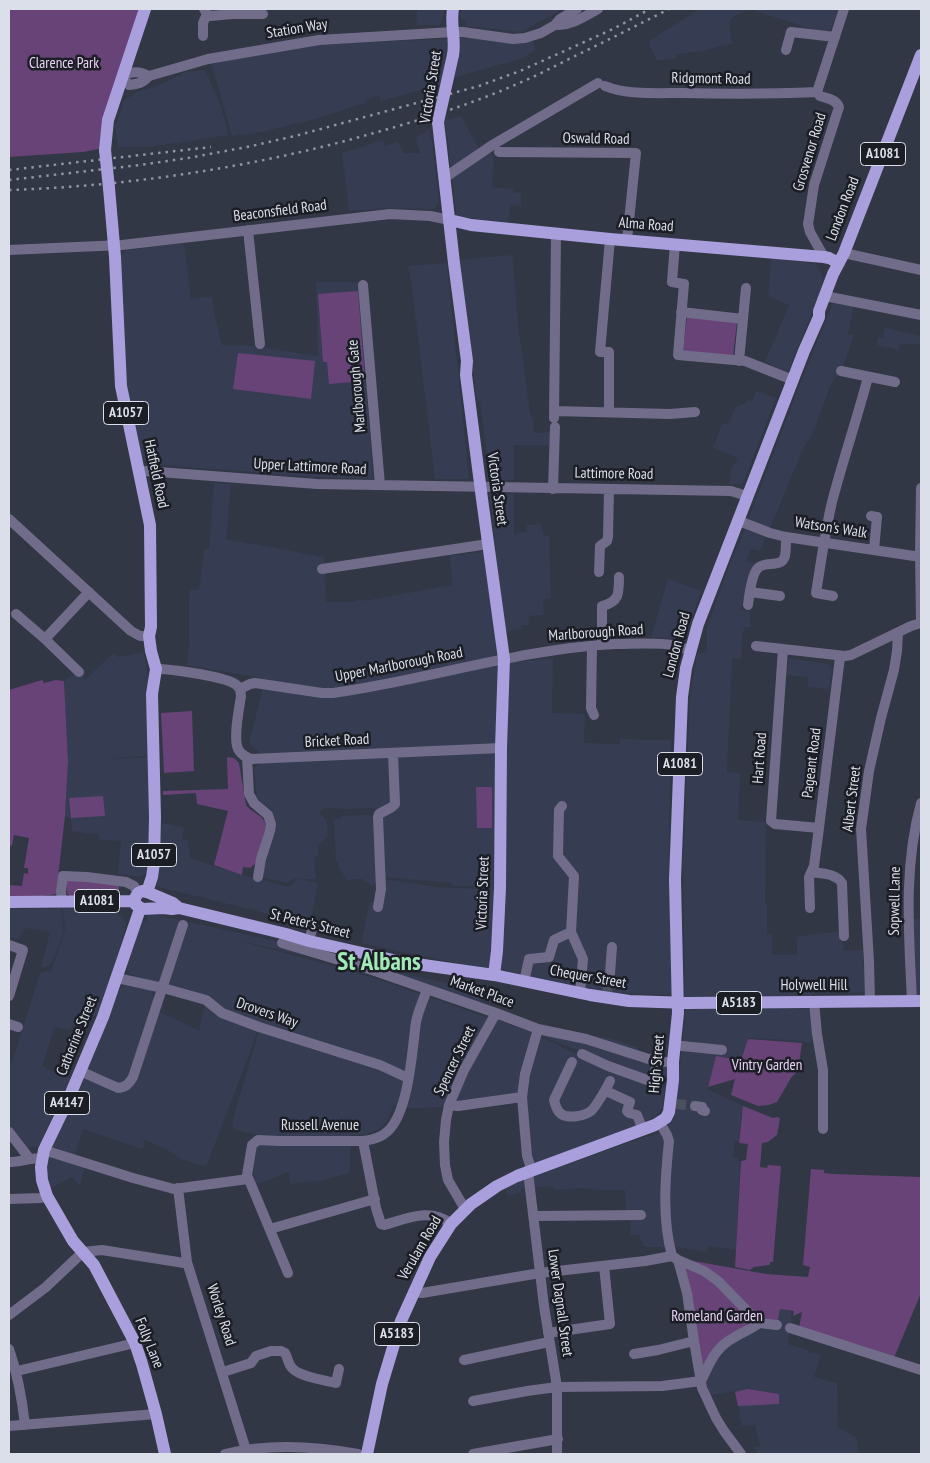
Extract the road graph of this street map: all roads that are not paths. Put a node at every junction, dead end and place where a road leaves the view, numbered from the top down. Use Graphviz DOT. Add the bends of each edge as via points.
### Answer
graph roads {
  1 [pos="145,9"];
  2 [pos="453,9"];
  3 [pos="577,9"];
  4 [pos="598,9"];
  5 [pos="844,9"];
  6 [pos="205,11"];
  7 [pos="263,14"];
  8 [pos="555,25"];
  9 [pos="453,32"];
  10 [pos="203,36"];
  11 [pos="835,37"];
  12 [pos="786,50"];
  13 [pos="921,56"];
  14 [pos="122,76"];
  15 [pos="817,92"];
  16 [pos="499,152"];
  17 [pos="444,178"];
  18 [pos="450,220"];
  19 [pos="248,230"];
  20 [pos="556,234"];
  21 [pos="610,239"];
  22 [pos="627,240"];
  23 [pos="675,244"];
  24 [pos="114,245"];
  25 [pos="9,250"];
  26 [pos="824,257"];
  27 [pos="841,258"];
  28 [pos="921,270"];
  29 [pos="363,285"];
  30 [pos="746,288"];
  31 [pos="830,297"];
  32 [pos="681,312"];
  33 [pos="921,315"];
  34 [pos="819,317"];
  35 [pos="743,319"];
  36 [pos="260,344"];
  37 [pos="739,360"];
  38 [pos="841,371"];
  39 [pos="868,377"];
  40 [pos="793,380"];
  41 [pos="895,382"];
  42 [pos="608,412"];
  43 [pos="694,412"];
  44 [pos="555,419"];
  45 [pos="139,472"];
  46 [pos="380,485"];
  47 [pos="480,486"];
  48 [pos="921,488"];
  49 [pos="553,489"];
  50 [pos="609,489"];
  51 [pos="748,496"];
  52 [pos="871,516"];
  53 [pos="739,521"];
  54 [pos="11,525"];
  55 [pos="786,536"];
  56 [pos="824,542"];
  57 [pos="488,544"];
  58 [pos="874,550"];
  59 [pos="921,554"];
  60 [pos="322,569"];
  61 [pos="599,572"];
  62 [pos="619,577"];
  63 [pos="89,592"];
  64 [pos="750,592"];
  65 [pos="780,596"];
  66 [pos="833,596"];
  67 [pos="748,605"];
  68 [pos="16,614"];
  69 [pos="921,622"];
  70 [pos="898,633"];
  71 [pos="148,636"];
  72 [pos="45,639"];
  73 [pos="597,646"];
  74 [pos="756,646"];
  75 [pos="690,649"];
  76 [pos="783,649"];
  77 [pos="840,656"];
  78 [pos="504,659"];
  79 [pos="156,669"];
  80 [pos="79,672"];
  81 [pos="240,690"];
  82 [pos="594,716"];
  83 [pos="502,748"];
  84 [pos="393,753"];
  85 [pos="246,757"];
  86 [pos="921,804"];
  87 [pos="562,806"];
  88 [pos="819,828"];
  89 [pos="812,872"];
  90 [pos="258,877"];
  91 [pos="143,900"];
  92 [pos="9,902"];
  93 [pos="62,902"];
  94 [pos="378,907"];
  95 [pos="810,908"];
  96 [pos="183,925"];
  97 [pos="571,932"];
  98 [pos="844,936"];
  99 [pos="282,943"];
  100 [pos="9,945"];
  101 [pos="612,947"];
  102 [pos="402,962"];
  103 [pos="494,975"];
  104 [pos="117,978"];
  105 [pos="398,979"];
  106 [pos="608,981"];
  107 [pos="524,982"];
  108 [pos="162,988"];
  109 [pos="428,989"];
  110 [pos="580,993"];
  111 [pos="9,996"];
  112 [pos="917,1001"];
  113 [pos="814,1002"];
  114 [pos="870,1002"];
  115 [pos="678,1003"];
  116 [pos="496,1013"];
  117 [pos="538,1029"];
  118 [pos="682,1046"];
  119 [pos="722,1050"];
  120 [pos="582,1054"];
  121 [pos="572,1062"];
  122 [pos="658,1062"];
  123 [pos="673,1062"];
  124 [pos="80,1072"];
  125 [pos="408,1078"];
  126 [pos="611,1078"];
  127 [pos="522,1097"];
  128 [pos="449,1105"];
  129 [pos="695,1106"];
  130 [pos="705,1111"];
  131 [pos="660,1123"];
  132 [pos="823,1129"];
  133 [pos="643,1130"];
  134 [pos="9,1132"];
  135 [pos="363,1141"];
  136 [pos="38,1155"];
  137 [pos="9,1162"];
  138 [pos="530,1171"];
  139 [pos="248,1179"];
  140 [pos="178,1188"];
  141 [pos="47,1196"];
  142 [pos="374,1199"];
  143 [pos="9,1200"];
  144 [pos="465,1210"];
  145 [pos="641,1215"];
  146 [pos="534,1216"];
  147 [pos="451,1224"];
  148 [pos="270,1229"];
  149 [pos="83,1252"];
  150 [pos="675,1258"];
  151 [pos="187,1262"];
  152 [pos="604,1266"];
  153 [pos="288,1273"];
  154 [pos="540,1273"];
  155 [pos="413,1292"];
  156 [pos="9,1315"];
  157 [pos="759,1323"];
  158 [pos="777,1325"];
  159 [pos="790,1328"];
  160 [pos="549,1338"];
  161 [pos="694,1341"];
  162 [pos="135,1343"];
  163 [pos="281,1345"];
  164 [pos="9,1349"];
  165 [pos="271,1351"];
  166 [pos="634,1354"];
  167 [pos="464,1360"];
  168 [pos="339,1369"];
  169 [pos="921,1370"];
  170 [pos="17,1371"];
  171 [pos="223,1372"];
  172 [pos="701,1381"];
  173 [pos="557,1387"];
  174 [pos="473,1401"];
  175 [pos="156,1414"];
  176 [pos="25,1425"];
  177 [pos="9,1426"];
  178 [pos="558,1439"];
  179 [pos="246,1450"];
  180 [pos="165,1454"];
  181 [pos="225,1454"];
  182 [pos="358,1454"];
  183 [pos="367,1454"];
  184 [pos="473,1454"];
  185 [pos="557,1454"];
  186 [pos="741,1454"];
  1 -- 14 [label="main road, Hatfield Road / A1057"];
  2 -- 9 [label="main road, Victoria Street"];
  3 -- 8 [label="street"];
  4 -- 8 [label="street" via="563,26"];
  5 -- 11 [label="street, Grosvenor Road"];
  6 -- 7 [label="street" via="210,16"];
  6 -- 10 [label="street"];
  8 -- 9 [label="street, Station Way" via="532,37 519,39"];
  9 -- 14 [label="street, Station Way" via="311,41 208,59 129,85"];
  9 -- 17 [label="main road, Victoria Street, bridge" via="453,55 438,122"];
  11 -- 12 [label="street" via="791,32"];
  11 -- 15 [label="street, Grosvenor Road"];
  13 -- 27 [label="main road, London Road / A1081"];
  14 -- 24 [label="main road, Hatfield Road / A1057, bridge" via="108,120 106,150"];
  15 -- 17 [label="street, Ridgmont Road" via="670,93 630,91 601,84 494,144"];
  15 -- 26 [label="street, Grosvenor Road" via="839,106 814,185 808,224"];
  16 -- 22 [label="street, Oswald Road" via="636,153"];
  17 -- 18 [label="main road, Victoria Street"];
  18 -- 19 [label="street, Beaconsfield Road" via="390,214"];
  18 -- 20 [label="main road, Alma Road"];
  18 -- 47 [label="main road, Victoria Street"];
  19 -- 24 [label="street, Beaconsfield Road"];
  19 -- 36 [label="street"];
  20 -- 21 [label="main road, Alma Road"];
  20 -- 44 [label="street"];
  21 -- 22 [label="main road, Alma Road"];
  21 -- 42 [label="street" via="600,352 609,352"];
  22 -- 23 [label="main road, Alma Road"];
  23 -- 26 [label="main road, Alma Road"];
  23 -- 32 [label="street" via="672,282 684,284"];
  24 -- 25 [label="street, Beaconsfield Road"];
  24 -- 45 [label="main road, Hatfield Road / A1057" via="120,376"];
  26 -- 27 [label="main road, Alma Road"];
  27 -- 28 [label="street"];
  27 -- 31 [label="main road, London Road / A1081"];
  27 -- 34 [label="main road, London Road / A1081" via="832,274"];
  29 -- 46 [label="street, Marlborough Gate"];
  30 -- 35 [label="street"];
  31 -- 33 [label="street"];
  31 -- 34 [label="main road, London Road / A1081"];
  32 -- 35 [label="street"];
  32 -- 37 [label="street" via="678,354"];
  34 -- 40 [label="main road, London Road / A1081"];
  35 -- 37 [label="street"];
  37 -- 40 [label="street"];
  38 -- 39 [label="street"];
  39 -- 41 [label="street"];
  39 -- 56 [label="street" via="832,502"];
  40 -- 51 [label="main road, London Road / A1081"];
  42 -- 43 [label="street"];
  42 -- 44 [label="street"];
  44 -- 49 [label="street"];
  45 -- 46 [label="street, Upper Lattimore Road"];
  45 -- 71 [label="main road, Hatfield Road / A1057" via="150,525 151,627"];
  46 -- 47 [label="street, Upper Lattimore Road"];
  47 -- 49 [label="street, Lattimore Road"];
  47 -- 57 [label="main road, Victoria Street"];
  48 -- 59 [label="street"];
  49 -- 50 [label="street, Lattimore Road"];
  50 -- 51 [label="street, Lattimore Road" via="731,491"];
  50 -- 61 [label="street" via="608,537 600,546"];
  51 -- 53 [label="main road, London Road / A1081"];
  52 -- 58 [label="street" via="877,517"];
  53 -- 55 [label="street, Watson's Walk"];
  53 -- 75 [label="main road, London Road / A1081"];
  54 -- 63 [label="street"];
  55 -- 56 [label="street, Watson's Walk"];
  55 -- 64 [label="street" via="784,559 757,568"];
  56 -- 58 [label="street, Watson's Walk"];
  56 -- 66 [label="street" via="816,593"];
  57 -- 60 [label="street"];
  57 -- 78 [label="main road, Victoria Street"];
  58 -- 59 [label="street, Watson's Walk" via="914,556"];
  59 -- 69 [label="street"];
  62 -- 73 [label="street" via="617,597 614,602 602,606"];
  63 -- 71 [label="street" via="131,630 140,636"];
  63 -- 72 [label="street"];
  64 -- 65 [label="street"];
  64 -- 67 [label="street"];
  68 -- 72 [label="street"];
  69 -- 70 [label="street"];
  70 -- 77 [label="street" via="851,655"];
  70 -- 114 [label="street, Albert Street" via="894,670 869,772 862,829"];
  71 -- 79 [label="main road, Hatfield Road / A1057"];
  72 -- 80 [label="street"];
  73 -- 75 [label="street, Marlborough Road" via="655,644"];
  73 -- 78 [label="street, Marlborough Road"];
  73 -- 82 [label="street" via="590,708"];
  74 -- 76 [label="street"];
  75 -- 115 [label="main road, London Road / A1081" via="682,697 676,880"];
  76 -- 77 [label="street"];
  76 -- 88 [label="street, Hart Road" via="771,821"];
  77 -- 88 [label="street, Pageant Road"];
  78 -- 81 [label="street, Upper Marlborough Road" via="333,693 255,683"];
  78 -- 83 [label="main road, Victoria Street"];
  79 -- 81 [label="street" via="225,680"];
  79 -- 91 [label="main road, Hatfield Road / A1057" via="152,694 155,844 152,877"];
  81 -- 85 [label="street" via="236,743"];
  83 -- 84 [label="street, Bricket Road"];
  83 -- 103 [label="main road, Victoria Street" via="500,888"];
  84 -- 85 [label="street, Bricket Road" via="277,759"];
  84 -- 94 [label="street" via="394,804 378,817 381,889"];
  85 -- 90 [label="street" via="249,794 254,803 268,814 271,824"];
  86 -- 112 [label="street, Sopwell Lane" via="908,888 909,935"];
  87 -- 97 [label="street" via="559,810 558,856 574,876"];
  88 -- 89 [label="street, Pageant Road"];
  89 -- 95 [label="street, Pageant Road"];
  89 -- 98 [label="street" via="834,875 842,883"];
  91 -- 93 [label="main road, St Peter's Street / A1081"];
  91 -- 93 [label="street, St Peter's Street" via="134,886 126,882 63,876"];
  91 -- 102 [label="main road, St Peter's Street / A1081" via="174,903 179,908 310,935"];
  91 -- 104 [label="main road, Catherine Street / A4147"];
  92 -- 93 [label="main road, St Peter's Street / A1081"];
  96 -- 108 [label="street"];
  97 -- 107 [label="street" via="554,940 549,957 529,958"];
  97 -- 110 [label="street" via="582,959"];
  99 -- 105 [label="street, Market Place"];
  100 -- 111 [label="street" via="23,950"];
  101 -- 106 [label="street"];
  102 -- 103 [label="main road, St Peter's Street / A1081"];
  102 -- 105 [label="street"];
  103 -- 107 [label="main road, Chequer Street / A1081"];
  104 -- 108 [label="street, Drovers Way"];
  104 -- 124 [label="main road, Catherine Street / A4147"];
  105 -- 109 [label="street, Market Place"];
  107 -- 110 [label="main road, Chequer Street / A1081"];
  108 -- 124 [label="street" via="130,1084 118,1088"];
  108 -- 125 [label="street, Drovers Way" via="206,1000 222,1013 259,1028 380,1065"];
  109 -- 116 [label="street, Market Place"];
  109 -- 125 [label="street, Russell Avenue" via="416,1020"];
  110 -- 115 [label="main road, Chequer Street / A1081" via="629,1001"];
  112 -- 114 [label="main road, Holywell Hill / A5183"];
  113 -- 114 [label="main road, Holywell Hill / A5183"];
  113 -- 115 [label="main road, Holywell Hill / A5183"];
  113 -- 132 [label="street" via="823,1070"];
  115 -- 123 [label="main road, High Street"];
  116 -- 117 [label="street, Market Place"];
  116 -- 128 [label="street, Spencer Street" via="464,1070"];
  117 -- 122 [label="street, Market Place" via="586,1039"];
  117 -- 127 [label="street, Lower Dagnall Street"];
  118 -- 119 [label="street"];
  120 -- 126 [label="street"];
  121 -- 126 [label="street" via="554,1100 561,1114 585,1114 593,1110"];
  122 -- 123 [label="street, Market Place"];
  122 -- 126 [label="street" via="650,1081"];
  123 -- 131 [label="main road, High Street" via="669,1112"];
  124 -- 136 [label="main road, Catherine Street / A4147"];
  125 -- 135 [label="street, Russell Avenue" via="401,1108 393,1124 381,1137"];
  126 -- 133 [label="street" via="630,1102 627,1111 637,1115"];
  127 -- 128 [label="street"];
  127 -- 138 [label="street, Lower Dagnall Street"];
  128 -- 144 [label="street, Spencer Street" via="444,1142 445,1165 448,1180"];
  129 -- 130 [label="street" via="702,1106"];
  131 -- 133 [label="main road, Verulam Road / A5183"];
  131 -- 150 [label="street" via="668,1141 668,1242"];
  133 -- 138 [label="main road, Verulam Road / A5183"];
  134 -- 136 [label="street"];
  135 -- 139 [label="street, Russell Avenue" via="258,1140 252,1143"];
  135 -- 142 [label="street"];
  136 -- 137 [label="street"];
  136 -- 140 [label="street"];
  136 -- 141 [label="main road, Catherine Street / A4147"];
  138 -- 144 [label="main road, Verulam Road / A5183" via="497,1186"];
  138 -- 146 [label="street, Lower Dagnall Street"];
  139 -- 140 [label="street"];
  139 -- 148 [label="street"];
  140 -- 151 [label="street, Worley Road"];
  141 -- 143 [label="street"];
  141 -- 149 [label="main road, Catherine Street / A4147" via="73,1242"];
  142 -- 147 [label="street" via="382,1224 435,1215"];
  142 -- 148 [label="street"];
  144 -- 147 [label="main road, Verulam Road / A5183"];
  145 -- 146 [label="street"];
  146 -- 154 [label="street, Lower Dagnall Street"];
  147 -- 155 [label="main road, Verulam Road / A5183"];
  148 -- 153 [label="street"];
  149 -- 151 [label="street" via="102,1250"];
  149 -- 156 [label="street" via="46,1287"];
  149 -- 162 [label="main road, Folly Lane / A4147" via="94,1265"];
  150 -- 152 [label="street"];
  150 -- 157 [label="street" via="718,1281"];
  150 -- 161 [label="street" via="688,1292"];
  151 -- 171 [label="street, Worley Road"];
  152 -- 154 [label="street"];
  152 -- 160 [label="street" via="610,1324"];
  154 -- 155 [label="street" via="422,1294"];
  154 -- 160 [label="street, Lower Dagnall Street"];
  155 -- 183 [label="main road, Verulam Road / A5183" via="389,1358"];
  157 -- 158 [label="street"];
  157 -- 172 [label="street" via="719,1348"];
  159 -- 169 [label="street"];
  160 -- 167 [label="street"];
  160 -- 173 [label="street, Lower Dagnall Street"];
  161 -- 166 [label="street"];
  161 -- 172 [label="street"];
  162 -- 170 [label="street"];
  162 -- 175 [label="main road, Folly Lane / A4147"];
  163 -- 165 [label="street"];
  164 -- 170 [label="street"];
  165 -- 168 [label="street" via="282,1351 294,1370 316,1378 336,1382"];
  165 -- 171 [label="street" via="256,1356 251,1363"];
  170 -- 176 [label="street"];
  171 -- 179 [label="street, Worley Road"];
  172 -- 173 [label="street" via="662,1386"];
  172 -- 186 [label="street" via="716,1418"];
  173 -- 174 [label="street"];
  173 -- 178 [label="street, Lower Dagnall Street"];
  175 -- 176 [label="street"];
  175 -- 180 [label="main road, Folly Lane / A4147"];
  176 -- 177 [label="street"];
  178 -- 184 [label="street"];
  178 -- 185 [label="street, Lower Dagnall Street"];
  179 -- 181 [label="street"];
  179 -- 182 [label="street" via="306,1447"];
}
